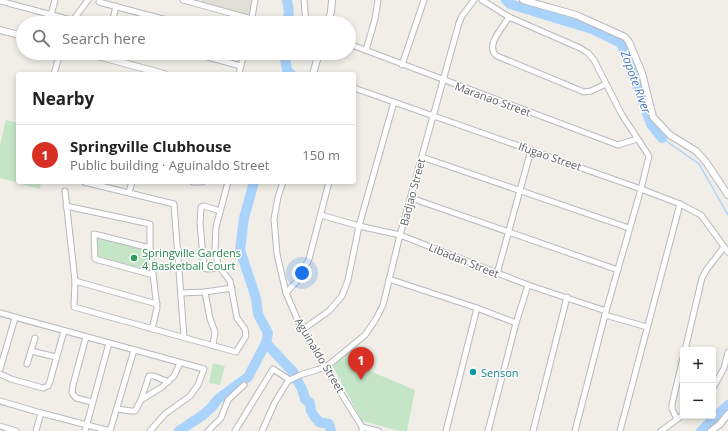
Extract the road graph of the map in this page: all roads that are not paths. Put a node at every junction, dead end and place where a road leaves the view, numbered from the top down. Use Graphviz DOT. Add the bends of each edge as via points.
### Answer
graph roads {
  1 [pos="55,0"];
  2 [pos="88,0"];
  3 [pos="183,0"];
  4 [pos="255,0"];
  5 [pos="304,0"];
  6 [pos="332,0"];
  7 [pos="378,0"];
  8 [pos="424,0"];
  9 [pos="474,0"];
  10 [pos="482,0"];
  11 [pos="523,0"];
  12 [pos="0,1"];
  13 [pos="99,2"];
  14 [pos="116,6"];
  15 [pos="51,15"];
  16 [pos="54,16"];
  17 [pos="76,16"];
  18 [pos="114,16"];
  19 [pos="152,16"];
  20 [pos="236,16"];
  21 [pos="253,16"];
  22 [pos="305,16"];
  23 [pos="330,16"];
  24 [pos="509,17"];
  25 [pos="0,30"];
  26 [pos="16,34"];
  27 [pos="356,46"];
  28 [pos="366,50"];
  29 [pos="58,60"];
  30 [pos="113,60"];
  31 [pos="219,60"];
  32 [pos="242,60"];
  33 [pos="317,60"];
  34 [pos="402,65"];
  35 [pos="241,66"];
  36 [pos="55,72"];
  37 [pos="157,72"];
  38 [pos="240,72"];
  39 [pos="314,72"];
  40 [pos="444,80"];
  41 [pos="606,84"];
  42 [pos="356,89"];
  43 [pos="394,102"];
  44 [pos="434,117"];
  45 [pos="637,139"];
  46 [pos="531,150"];
  47 [pos="422,157"];
  48 [pos="93,184"];
  49 [pos="131,184"];
  50 [pos="227,184"];
  51 [pos="282,184"];
  52 [pos="328,184"];
  53 [pos="641,189"];
  54 [pos="520,190"];
  55 [pos="65,191"];
  56 [pos="129,192"];
  57 [pos="728,195"];
  58 [pos="411,198"];
  59 [pos="680,204"];
  60 [pos="66,206"];
  61 [pos="220,211"];
  62 [pos="320,215"];
  63 [pos="360,226"];
  64 [pos="629,228"];
  65 [pos="509,231"];
  66 [pos="400,235"];
  67 [pos="724,247"];
  68 [pos="150,248"];
  69 [pos="728,252"];
  70 [pos="220,268"];
  71 [pos="618,270"];
  72 [pos="497,274"];
  73 [pos="153,276"];
  74 [pos="389,279"];
  75 [pos="75,281"];
  76 [pos="528,285"];
  77 [pos="232,288"];
  78 [pos="205,292"];
  79 [pos="181,293"];
  80 [pos="286,293"];
  81 [pos="567,297"];
  82 [pos="157,304"];
  83 [pos="477,308"];
  84 [pos="0,313"];
  85 [pos="606,313"];
  86 [pos="15,318"];
  87 [pos="516,323"];
  88 [pos="647,327"];
  89 [pos="152,329"];
  90 [pos="302,330"];
  91 [pos="64,331"];
  92 [pos="86,337"];
  93 [pos="184,337"];
  94 [pos="35,338"];
  95 [pos="109,343"];
  96 [pos="213,346"];
  97 [pos="686,347"];
  98 [pos="134,350"];
  99 [pos="31,351"];
  100 [pos="728,352"];
  101 [pos="56,357"];
  102 [pos="180,363"];
  103 [pos="27,364"];
  104 [pos="326,367"];
  105 [pos="0,369"];
  106 [pos="680,371"];
  107 [pos="0,374"];
  108 [pos="291,379"];
  109 [pos="168,382"];
  110 [pos="716,383"];
  111 [pos="244,385"];
  112 [pos="141,400"];
  113 [pos="0,401"];
  114 [pos="92,402"];
  115 [pos="117,409"];
  116 [pos="41,413"];
  117 [pos="728,414"];
  118 [pos="680,417"];
  119 [pos="677,419"];
  120 [pos="87,425"];
  121 [pos="0,426"];
  122 [pos="362,429"];
  123 [pos="16,431"];
  124 [pos="36,431"];
  125 [pos="85,431"];
  126 [pos="110,431"];
  127 [pos="150,431"];
  128 [pos="208,431"];
  129 [pos="235,431"];
  130 [pos="262,431"];
  131 [pos="378,431"];
  132 [pos="446,431"];
  133 [pos="488,431"];
  134 [pos="533,431"];
  135 [pos="575,431"];
  136 [pos="620,431"];
  137 [pos="662,431"];
  138 [pos="711,431"];
  1 -- 15 [label="street"];
  2 -- 17 [label="street"];
  3 -- 20 [label="street"];
  4 -- 21 [label="street"];
  5 -- 22 [label="street"];
  6 -- 23 [label="street"];
  7 -- 28 [label="street"];
  8 -- 34 [label="street"];
  9 -- 40 [label="street, Badjao Street" via="462,16"];
  10 -- 24 [label="street"];
  11 -- 57 [label="street" via="576,15 624,37 629,42 642,72 653,117 670,135 696,151"];
  12 -- 15 [label="street"];
  13 -- 14 [label="street"];
  14 -- 18 [label="street"];
  14 -- 19 [label="street"];
  15 -- 16 [label="street"];
  24 -- 41 [label="street" via="588,53"];
  24 -- 41 [label="street" via="492,43 493,54 584,92"];
  25 -- 26 [label="street"];
  27 -- 28 [label="street, Maranao Street"];
  28 -- 34 [label="street, Maranao Street"];
  29 -- 36 [label="street"];
  30 -- 37 [label="street"];
  31 -- 35 [label="street"];
  32 -- 35 [label="street"];
  33 -- 39 [label="street"];
  34 -- 40 [label="street, Maranao Street"];
  35 -- 38 [label="street"];
  40 -- 44 [label="street, Badjao Street"];
  40 -- 45 [label="street, Maranao Street" via="618,145"];
  41 -- 45 [label="street"];
  42 -- 43 [label="street, Ifugao Street"];
  43 -- 44 [label="street, Ifugao Street"];
  43 -- 63 [label="street"];
  44 -- 46 [label="street, Ifugao Street"];
  44 -- 47 [label="street, Badjao Street"];
  45 -- 53 [label="street" via="649,156"];
  46 -- 53 [label="street, Ifugao Street"];
  46 -- 54 [label="street"];
  47 -- 54 [label="street"];
  47 -- 58 [label="street, Badjao Street"];
  48 -- 56 [label="street"];
  49 -- 56 [label="street"];
  50 -- 61 [label="street"];
  51 -- 80 [label="street, Aguinaldo Street" via="274,219"];
  52 -- 62 [label="street"];
  53 -- 59 [label="street, Ifugao Street"];
  53 -- 64 [label="street"];
  54 -- 64 [label="street"];
  54 -- 65 [label="street"];
  55 -- 60 [label="street"];
  56 -- 79 [label="street" via="174,204"];
  58 -- 65 [label="street"];
  58 -- 66 [label="street, Badjao Street"];
  59 -- 67 [label="street, Ifugao Street" via="701,215"];
  59 -- 88 [label="street"];
  60 -- 68 [label="street" via="150,224"];
  60 -- 75 [label="street"];
  61 -- 70 [label="street" via="215,238 216,258"];
  61 -- 70 [label="street" via="201,207 200,222 204,268"];
  62 -- 63 [label="street, Libadan Street"];
  62 -- 80 [label="street" via="309,259 298,280"];
  63 -- 66 [label="street, Libadan Street"];
  63 -- 90 [label="street" via="342,296 328,311"];
  64 -- 71 [label="street"];
  65 -- 71 [label="street"];
  65 -- 72 [label="street"];
  66 -- 72 [label="street, Libadan Street"];
  66 -- 74 [label="street, Badjao Street"];
  67 -- 69 [label="street, Ifugao Street"];
  67 -- 97 [label="street" via="702,278"];
  68 -- 73 [label="street"];
  68 -- 73 [label="street" via="94,234 95,259"];
  70 -- 77 [label="street"];
  71 -- 85 [label="street"];
  72 -- 76 [label="street, Libadan Street"];
  73 -- 82 [label="street"];
  74 -- 83 [label="street"];
  74 -- 104 [label="street, Badjao Street" via="383,305 376,320 365,335"];
  75 -- 82 [label="street"];
  75 -- 89 [label="street" via="74,307"];
  76 -- 81 [label="street, Libadan Street"];
  76 -- 87 [label="street"];
  77 -- 78 [label="street"];
  77 -- 96 [label="street" via="237,318 246,329 246,336 236,352"];
  78 -- 79 [label="street"];
  78 -- 96 [label="street" via="215,332"];
  79 -- 93 [label="street"];
  80 -- 90 [label="street, Aguinaldo Street"];
  81 -- 85 [label="street, Libadan Street"];
  81 -- 134 [label="street"];
  82 -- 89 [label="street"];
  83 -- 87 [label="street"];
  83 -- 132 [label="street"];
  84 -- 86 [label="street"];
  85 -- 88 [label="street, Libadan Street"];
  85 -- 135 [label="street"];
  86 -- 91 [label="street"];
  86 -- 105 [label="street"];
  87 -- 133 [label="street"];
  88 -- 136 [label="street"];
  89 -- 93 [label="street"];
  90 -- 104 [label="street, Aguinaldo Street"];
  91 -- 92 [label="street"];
  91 -- 101 [label="street"];
  92 -- 95 [label="street"];
  92 -- 114 [label="street" via="72,393 76,398"];
  93 -- 96 [label="street"];
  94 -- 99 [label="street"];
  95 -- 98 [label="street"];
  95 -- 114 [label="street"];
  98 -- 102 [label="street"];
  98 -- 115 [label="street"];
  99 -- 101 [label="street"];
  99 -- 103 [label="street"];
  100 -- 110 [label="street" via="724,368"];
  101 -- 107 [label="street" via="49,383 43,388"];
  102 -- 109 [label="street"];
  102 -- 127 [label="street" via="204,369 198,385 190,396 165,414"];
  104 -- 108 [label="street"];
  104 -- 122 [label="street, Aguinaldo Street"];
  106 -- 119 [label="street" via="672,404"];
  108 -- 129 [label="street" via="272,369"];
  108 -- 130 [label="street" via="275,402"];
  109 -- 112 [label="street"];
  109 -- 112 [label="street" via="149,376"];
  111 -- 128 [label="street" via="228,400 220,418"];
  112 -- 115 [label="street" via="136,411"];
  113 -- 116 [label="street"];
  114 -- 120 [label="street"];
  115 -- 126 [label="street"];
  116 -- 120 [label="street"];
  116 -- 124 [label="street"];
  117 -- 138 [label="street"];
  118 -- 119 [label="street"];
  119 -- 137 [label="street"];
  120 -- 125 [label="street"];
  120 -- 126 [label="street"];
  121 -- 123 [label="street"];
  122 -- 131 [label="street"];
}
